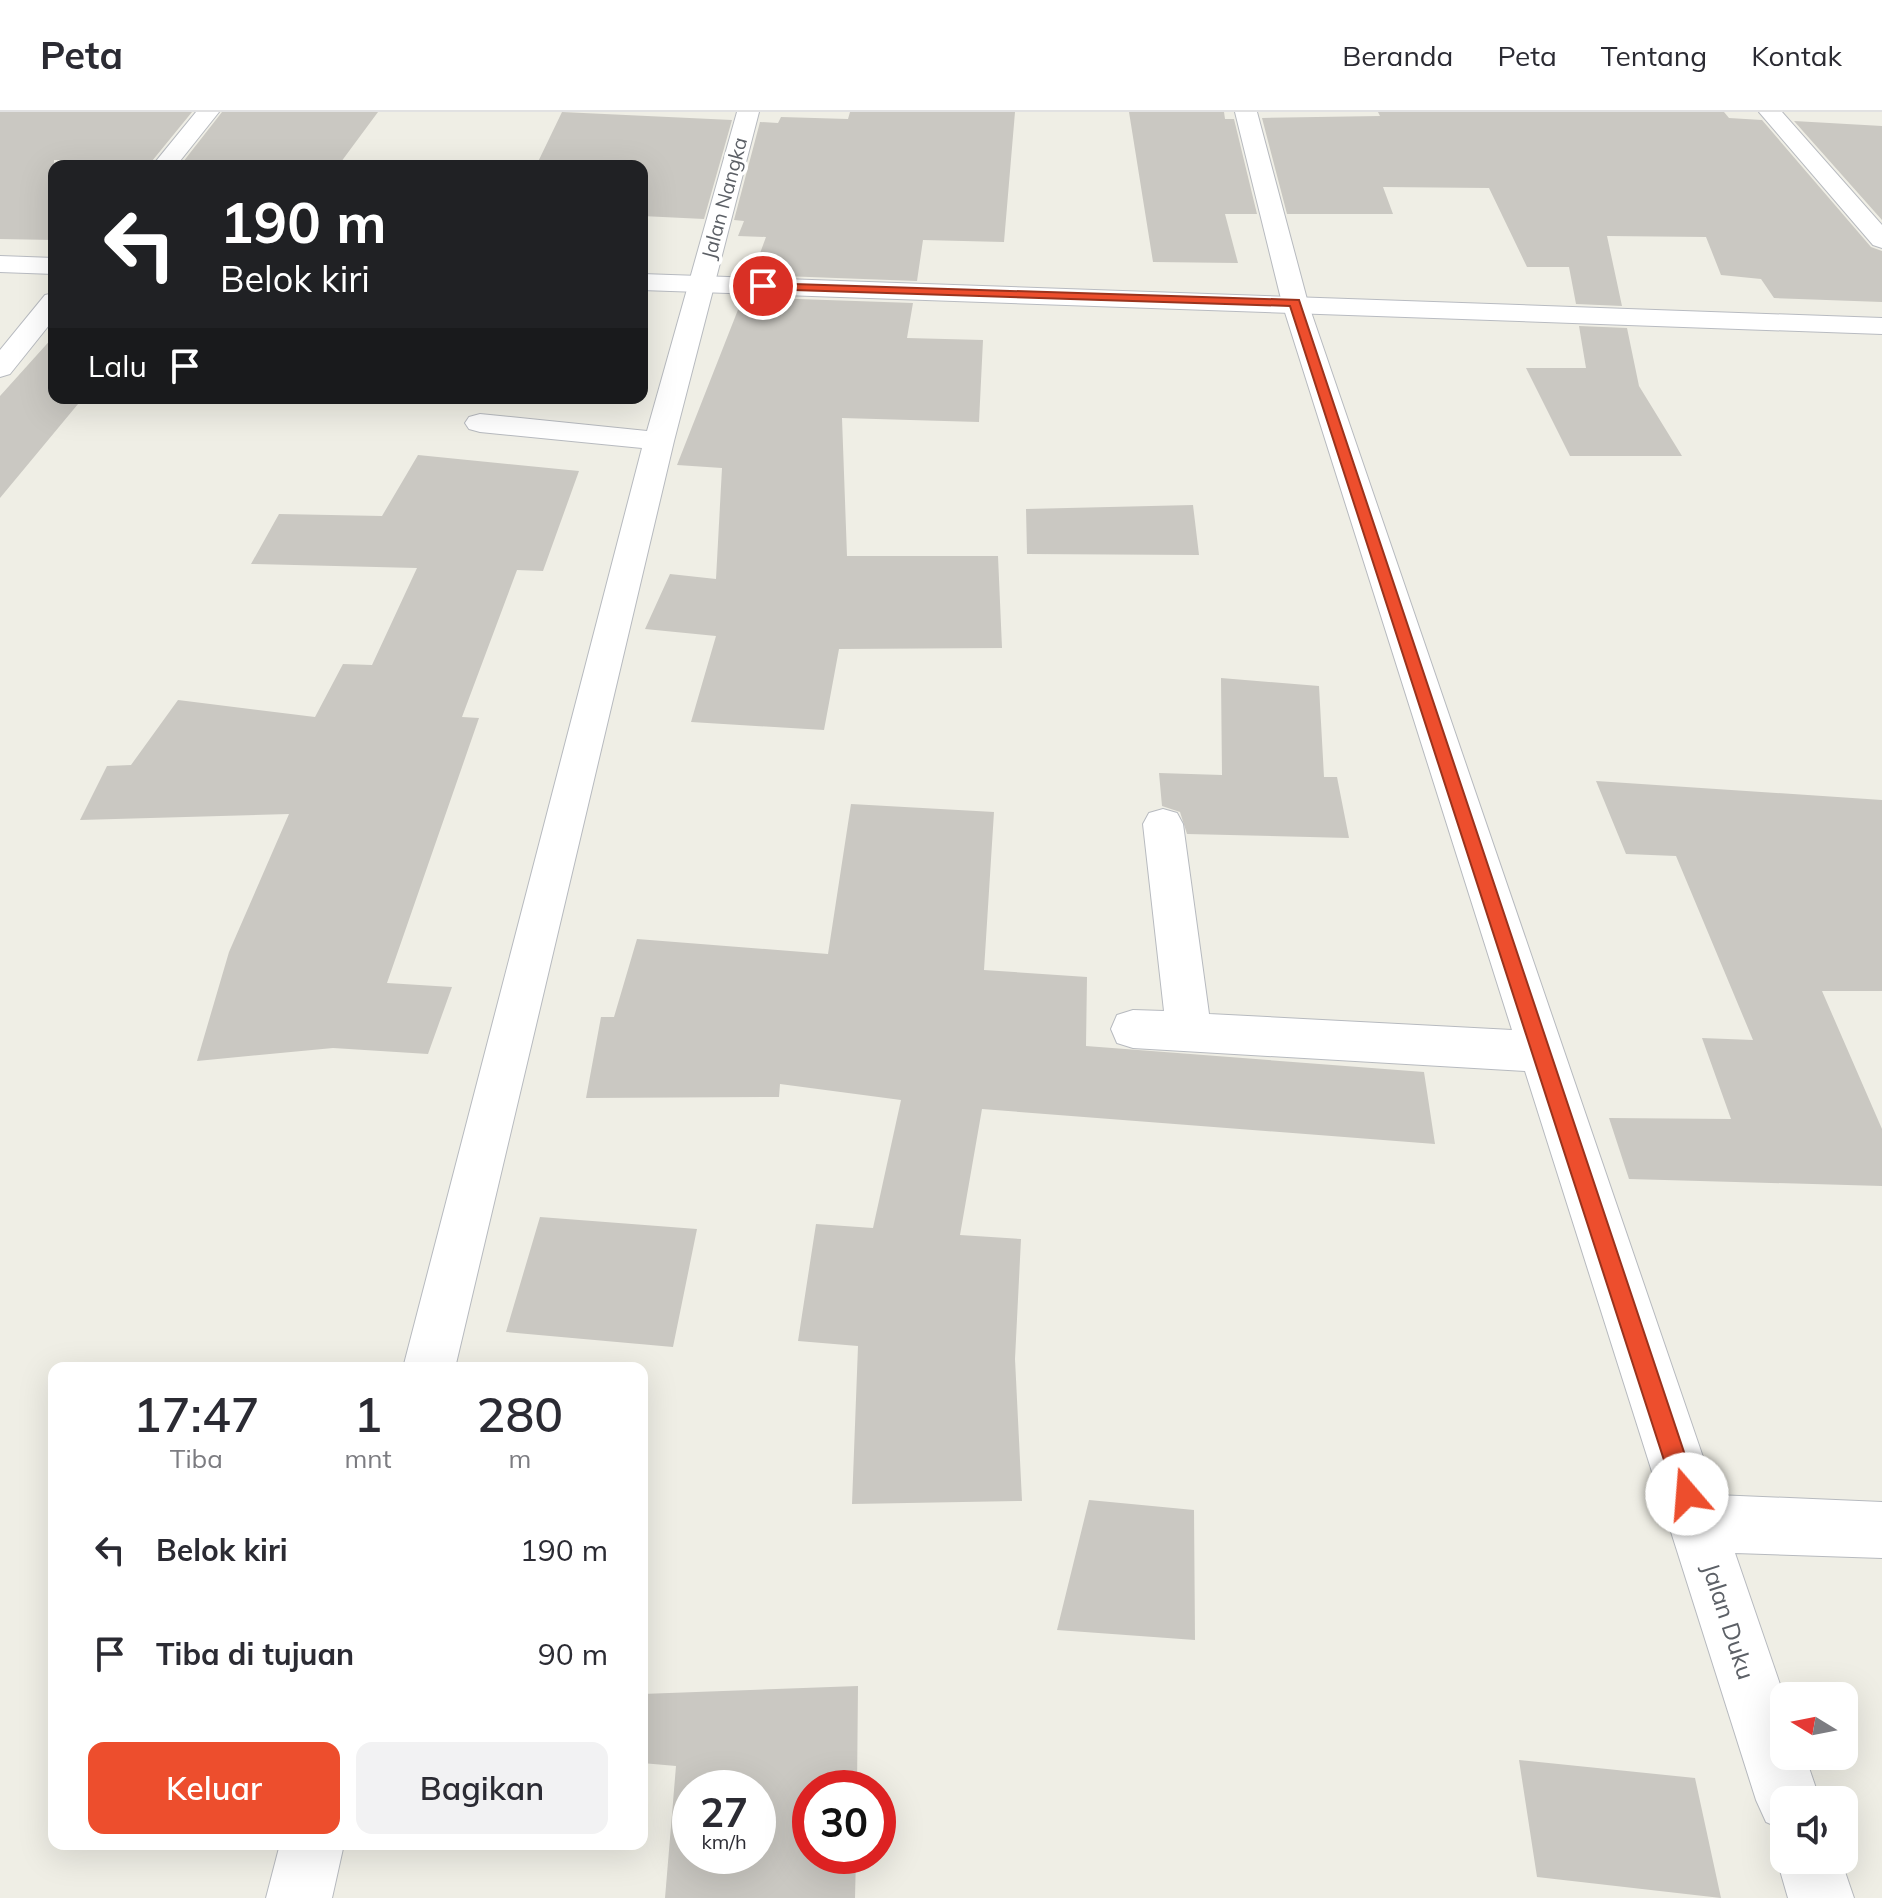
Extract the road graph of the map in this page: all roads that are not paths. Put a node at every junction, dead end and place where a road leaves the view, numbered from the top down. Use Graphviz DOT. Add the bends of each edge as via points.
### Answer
graph roads {
  1 [pos="208,112"];
  2 [pos="748,112"];
  3 [pos="1246,112"];
  4 [pos="1770,112"];
  5 [pos="169,160"];
  6 [pos="1882,240"];
  7 [pos="0,264"];
  8 [pos="48,266"];
  9 [pos="648,282"];
  10 [pos="700,284"];
  11 [pos="1295,303"];
  12 [pos="48,308"];
  13 [pos="1882,326"];
  14 [pos="0,368"];
  15 [pos="480,423"];
  16 [pos="659,441"];
  17 [pos="1163,824"];
  18 [pos="1133,1029"];
  19 [pos="1189,1032"];
  20 [pos="1543,1052"];
  21 [pos="430,1362"];
  22 [pos="1696,1523"];
  23 [pos="1882,1530"];
  24 [pos="1783,1786"];
  25 [pos="311,1850"];
  26 [pos="1813,1874"];
  27 [pos="299,1898"];
  28 [pos="1821,1898"];
  1 -- 5 [label="street"];
  2 -- 10 [label="street, Jalan Nangka"];
  3 -- 11 [label="street, Jalan Duku"];
  4 -- 6 [label="street"];
  7 -- 8 [label="street"];
  9 -- 10 [label="street"];
  10 -- 11 [label="street"];
  10 -- 16 [label="street, Jalan Nangka"];
  11 -- 13 [label="street"];
  11 -- 20 [label="street, Jalan Duku"];
  12 -- 14 [label="street"];
  15 -- 16 [label="street"];
  16 -- 21 [label="street, Jalan Nangka"];
  17 -- 19 [label="street"];
  18 -- 19 [label="street"];
  19 -- 20 [label="street"];
  20 -- 22 [label="street, Jalan Duku"];
  22 -- 23 [label="street"];
  22 -- 24 [label="street, Jalan Duku"];
  25 -- 27 [label="street"];
  26 -- 28 [label="street"];
}
